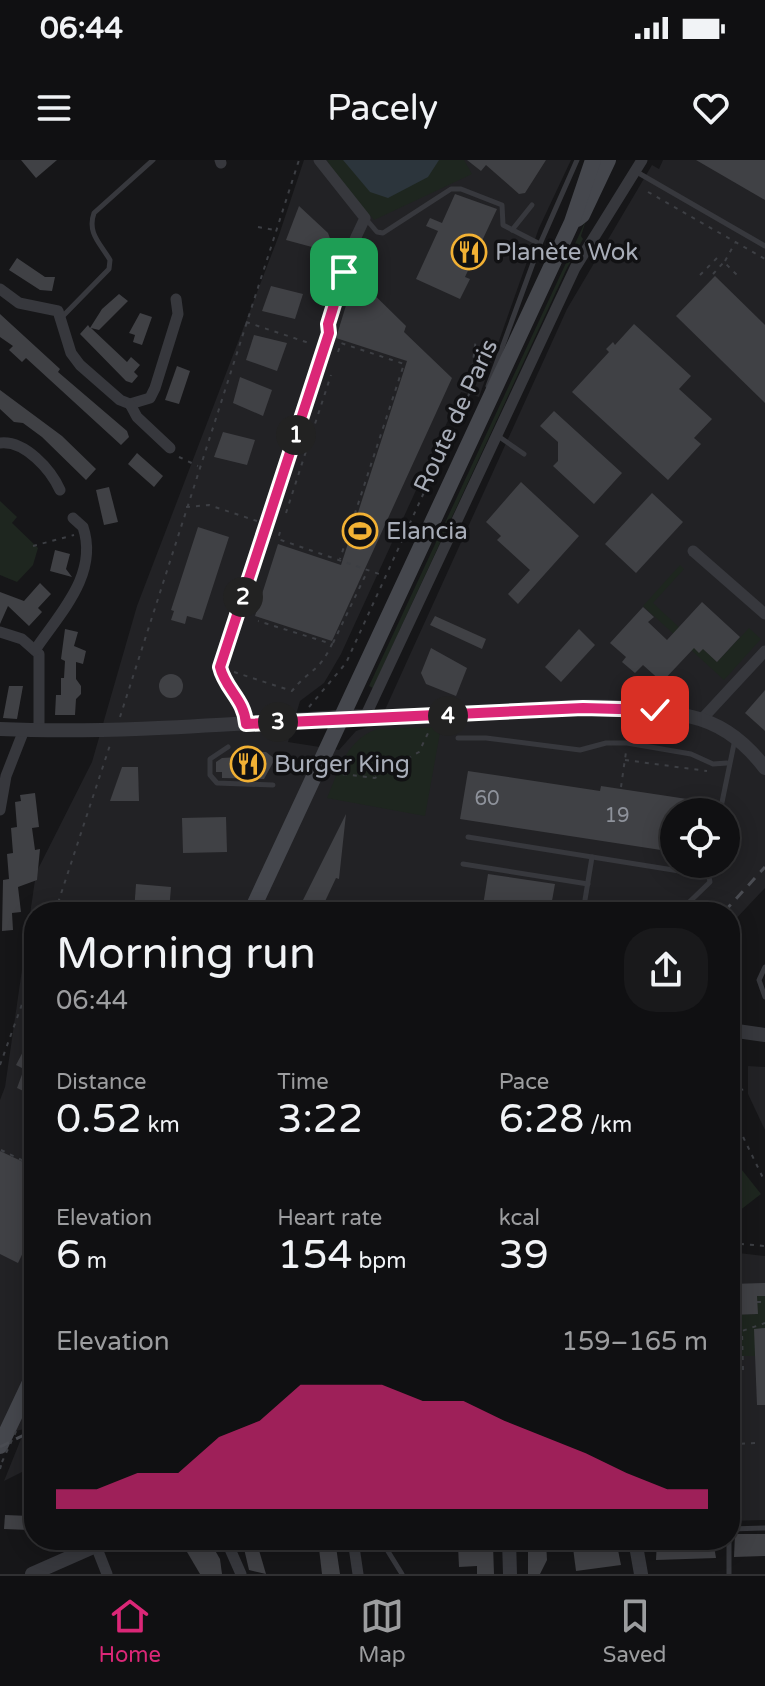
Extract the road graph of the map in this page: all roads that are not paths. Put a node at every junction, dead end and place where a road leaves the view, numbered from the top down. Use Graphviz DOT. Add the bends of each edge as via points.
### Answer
graph roads {
  1 [pos="153,160"];
  2 [pos="319,160"];
  3 [pos="577,160"];
  4 [pos="593,160"];
  5 [pos="608,160"];
  6 [pos="642,160"];
  7 [pos="635,171"];
  8 [pos="532,205"];
  9 [pos="365,218"];
  10 [pos="572,222"];
  11 [pos="512,230"];
  12 [pos="540,244"];
  13 [pos="765,246"];
  14 [pos="0,289"];
  15 [pos="176,299"];
  16 [pos="62,317"];
  17 [pos="130,404"];
  18 [pos="497,435"];
  19 [pos="473,437"];
  20 [pos="0,443"];
  21 [pos="170,448"];
  22 [pos="524,454"];
  23 [pos="60,490"];
  24 [pos="73,518"];
  25 [pos="693,551"];
  26 [pos="765,614"];
  27 [pos="0,632"];
  28 [pos="35,650"];
  29 [pos="765,651"];
  30 [pos="342,717"];
  31 [pos="365,717"];
  32 [pos="702,719"];
  33 [pos="246,724"];
  34 [pos="0,729"];
  35 [pos="24,730"];
  36 [pos="39,730"];
  37 [pos="736,737"];
  38 [pos="458,738"];
  39 [pos="228,747"];
  40 [pos="727,763"];
  41 [pos="765,768"];
  42 [pos="2,785"];
  43 [pos="273,785"];
  44 [pos="722,798"];
  45 [pos="0,810"];
  46 [pos="468,837"];
  47 [pos="592,857"];
  48 [pos="463,864"];
  49 [pos="660,868"];
  50 [pos="710,878"];
  51 [pos="588,884"];
  52 [pos="256,902"];
  53 [pos="585,902"];
  54 [pos="689,902"];
  55 [pos="765,967"];
  56 [pos="765,997"];
  57 [pos="740,1031"];
  58 [pos="765,1035"];
  59 [pos="24,1396"];
  60 [pos="7,1433"];
  61 [pos="765,1528"];
  62 [pos="740,1529"];
  63 [pos="87,1550"];
  64 [pos="104,1550"];
  65 [pos="230,1550"];
  66 [pos="354,1550"];
  67 [pos="387,1550"];
  68 [pos="509,1550"];
  69 [pos="637,1550"];
  70 [pos="729,1550"];
  71 [pos="32,1574"];
  72 [pos="107,1574"];
  73 [pos="241,1574"];
  74 [pos="358,1574"];
  75 [pos="402,1574"];
  76 [pos="510,1574"];
  77 [pos="641,1574"];
  78 [pos="729,1574"];
  1 -- 16 [label="lane" via="94,213 92,233 110,260 109,269"];
  2 -- 9 [label="street"];
  3 -- 12 [label="lane"];
  4 -- 10 [label="main road, Route de Paris"];
  5 -- 10 [label="main road, Route de Paris" via="582,215"];
  6 -- 7 [label="street"];
  7 -- 13 [label="lane"];
  7 -- 18 [label="street" via="575,268"];
  8 -- 11 [label="lane"];
  9 -- 11 [label="lane" via="383,233 451,189 461,189 502,205 503,225"];
  9 -- 33 [label="street" via="220,667 245,708"];
  10 -- 19 [label="main road, Route de Paris"];
  11 -- 12 [label="lane"];
  12 -- 19 [label="lane" via="493,367"];
  14 -- 16 [label="street" via="19,303 58,311"];
  15 -- 17 [label="street" via="178,314 155,388 150,398"];
  16 -- 17 [label="street" via="71,353 80,365"];
  17 -- 21 [label="street"];
  18 -- 22 [label="lane"];
  18 -- 31 [label="street"];
  19 -- 30 [label="main road, Route de Paris"];
  20 -- 23 [label="street" via="13,442 24,449 54,477"];
  24 -- 28 [label="street" via="85,532 87,551 74,600"];
  25 -- 26 [label="street"];
  27 -- 28 [label="street"];
  28 -- 36 [label="street" via="40,668"];
  29 -- 32 [label="street"];
  30 -- 31 [label="street"];
  30 -- 33 [label="street"];
  30 -- 52 [label="main road, Route de Paris"];
  31 -- 32 [label="street" via="623,707"];
  32 -- 37 [label="street"];
  33 -- 36 [label="street"];
  34 -- 35 [label="street"];
  35 -- 36 [label="street"];
  35 -- 42 [label="street"];
  37 -- 40 [label="lane"];
  37 -- 41 [label="street"];
  38 -- 40 [label="lane" via="580,750 627,743"];
  39 -- 43 [label="lane" via="210,759 210,775 217,783"];
  40 -- 44 [label="lane"];
  42 -- 45 [label="street"];
  46 -- 47 [label="lane"];
  47 -- 49 [label="lane"];
  47 -- 51 [label="lane"];
  48 -- 51 [label="lane"];
  50 -- 54 [label="lane"];
  51 -- 53 [label="lane"];
  55 -- 56 [label="lane" via="759,980"];
  57 -- 58 [label="street"];
  59 -- 60 [label="main road"];
  61 -- 62 [label="lane"];
  63 -- 71 [label="street"];
  64 -- 72 [label="street"];
  65 -- 73 [label="street"];
  66 -- 74 [label="street"];
  67 -- 75 [label="lane"];
  68 -- 76 [label="street"];
  69 -- 77 [label="street"];
  70 -- 78 [label="lane"];
}
